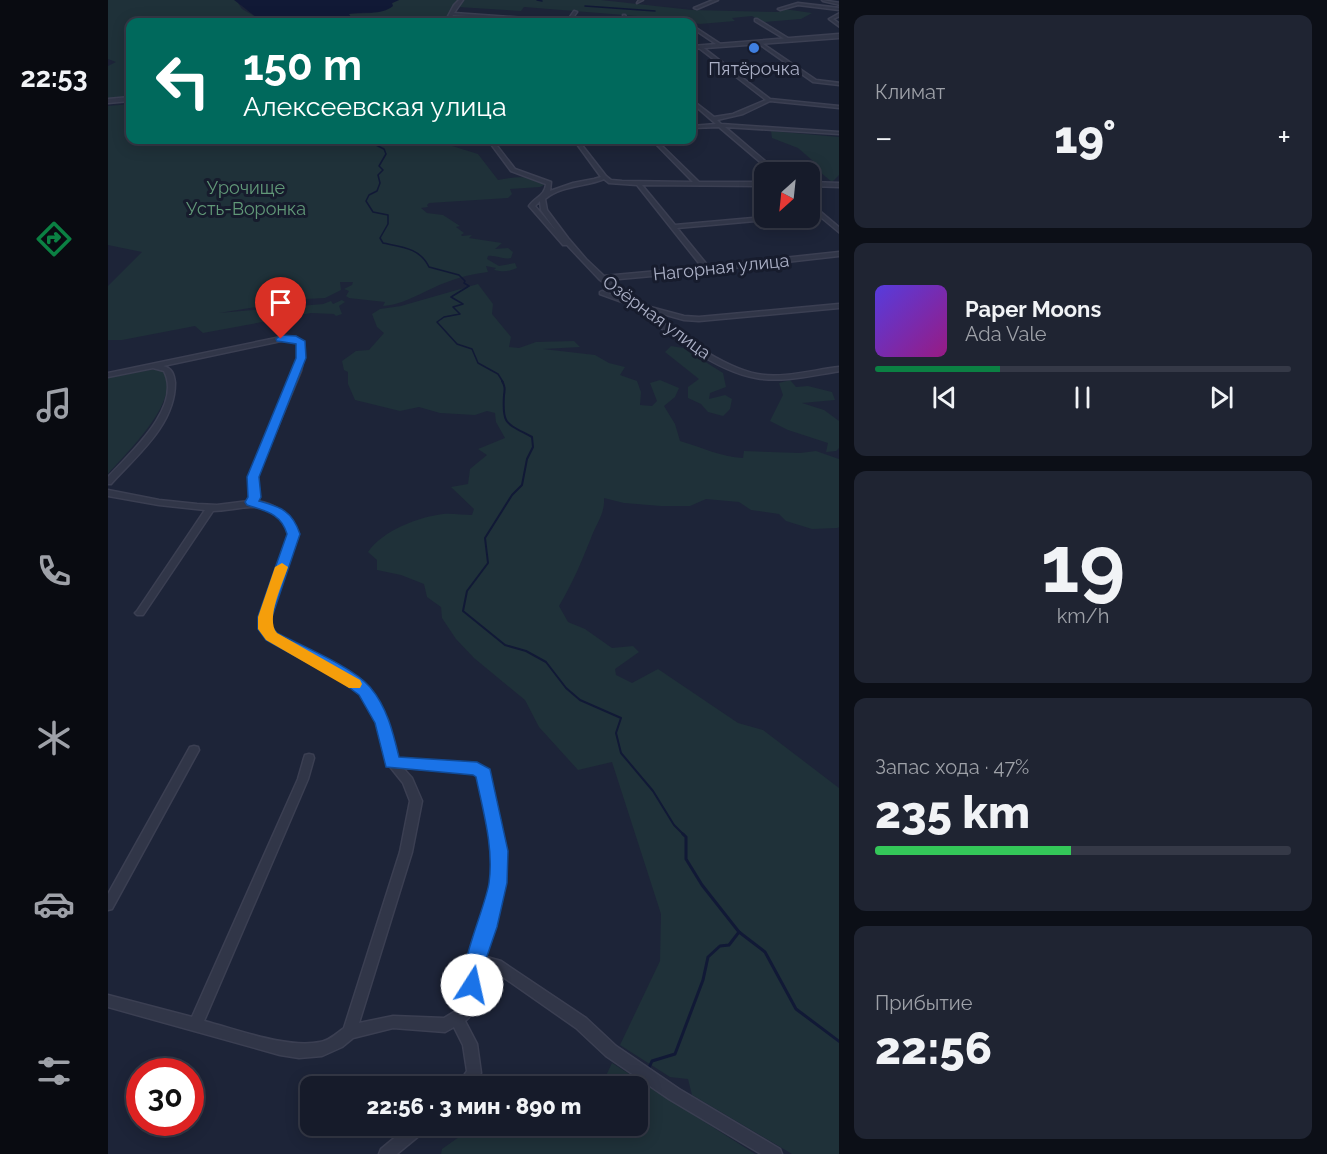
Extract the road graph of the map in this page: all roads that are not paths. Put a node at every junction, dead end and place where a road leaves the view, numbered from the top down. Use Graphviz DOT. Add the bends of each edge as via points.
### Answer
graph roads {
  1 [pos="461,0"];
  2 [pos="716,0"];
  3 [pos="824,0"];
  4 [pos="696,8"];
  5 [pos="839,8"];
  6 [pos="839,8"];
  7 [pos="780,9"];
  8 [pos="839,9"];
  9 [pos="575,12"];
  10 [pos="453,14"];
  11 [pos="450,18"];
  12 [pos="510,18"];
  13 [pos="571,18"];
  14 [pos="756,20"];
  15 [pos="839,25"];
  16 [pos="696,30"];
  17 [pos="839,36"];
  18 [pos="787,39"];
  19 [pos="760,43"];
  20 [pos="717,44"];
  21 [pos="700,47"];
  22 [pos="696,48"];
  23 [pos="839,84"];
  24 [pos="126,99"];
  25 [pos="769,100"];
  26 [pos="108,101"];
  27 [pos="696,105"];
  28 [pos="839,107"];
  29 [pos="712,119"];
  30 [pos="721,125"];
  31 [pos="705,126"];
  32 [pos="696,127"];
  33 [pos="728,132"];
  34 [pos="839,133"];
  35 [pos="493,144"];
  36 [pos="579,144"];
  37 [pos="658,144"];
  38 [pos="762,162"];
  39 [pos="604,177"];
  40 [pos="638,183"];
  41 [pos="698,184"];
  42 [pos="754,184"];
  43 [pos="820,184"];
  44 [pos="839,184"];
  45 [pos="544,196"];
  46 [pos="820,213"];
  47 [pos="754,219"];
  48 [pos="672,227"];
  49 [pos="839,230"];
  50 [pos="839,255"];
  51 [pos="582,258"];
  52 [pos="707,269"];
  53 [pos="602,278"];
  54 [pos="602,293"];
  55 [pos="634,304"];
  56 [pos="839,306"];
  57 [pos="152,366"];
  58 [pos="839,369"];
  59 [pos="108,375"];
  60 [pos="108,482"];
  61 [pos="108,493"];
  62 [pos="252,502"];
  63 [pos="211,508"];
  64 [pos="140,614"];
  65 [pos="194,750"];
  66 [pos="309,758"];
  67 [pos="392,763"];
  68 [pos="108,905"];
  69 [pos="474,968"];
  70 [pos="108,1000"];
  71 [pos="456,1018"];
  72 [pos="195,1025"];
  73 [pos="349,1032"];
  74 [pos="472,1076"];
  75 [pos="408,1136"];
  76 [pos="386,1154"];
  77 [pos="775,1154"];
  1 -- 10 [label="street"];
  2 -- 4 [label="street"];
  3 -- 5 [label="street"];
  6 -- 7 [label="street" via="798,4"];
  8 -- 15 [label="street" via="831,19"];
  9 -- 13 [label="street"];
  10 -- 11 [label="street"];
  10 -- 12 [label="street"];
  14 -- 18 [label="street"];
  16 -- 20 [label="street"];
  17 -- 18 [label="street"];
  18 -- 19 [label="street"];
  19 -- 20 [label="street"];
  19 -- 23 [label="street" via="815,81"];
  20 -- 21 [label="street"];
  21 -- 22 [label="street"];
  21 -- 25 [label="street"];
  24 -- 26 [label="street"];
  25 -- 28 [label="street"];
  25 -- 29 [label="street" via="743,113"];
  27 -- 29 [label="street"];
  29 -- 30 [label="street"];
  30 -- 31 [label="street"];
  30 -- 33 [label="street"];
  30 -- 34 [label="street"];
  31 -- 32 [label="street"];
  31 -- 33 [label="street"];
  33 -- 38 [label="street"];
  35 -- 45 [label="street, Озёрная улица" via="513,170 547,181"];
  36 -- 39 [label="street"];
  37 -- 41 [label="street"];
  39 -- 40 [label="street" via="613,182"];
  39 -- 45 [label="street"];
  40 -- 41 [label="street"];
  40 -- 48 [label="street"];
  41 -- 42 [label="street"];
  43 -- 44 [label="street"];
  45 -- 51 [label="street, Озёрная улица" via="544,210"];
  45 -- 51 [label="street" via="532,206 573,253"];
  46 -- 49 [label="street"];
  47 -- 48 [label="street"];
  48 -- 52 [label="street"];
  50 -- 52 [label="street, Нагорная улица"];
  51 -- 53 [label="street, Озёрная улица"];
  52 -- 53 [label="street, Нагорная улица"];
  53 -- 55 [label="street, Озёрная улица"];
  54 -- 55 [label="street"];
  55 -- 56 [label="street" via="699,319"];
  55 -- 58 [label="street, Озёрная улица" via="730,369 757,376"];
  57 -- 59 [label="street"];
  57 -- 60 [label="street" via="165,367 171,373 172,390 166,413"];
  57 -- 62 [label="street" via="281,339 301,343 297,371 253,477"];
  61 -- 63 [label="street"];
  62 -- 63 [label="street"];
  62 -- 67 [label="street" via="278,510 293,534 265,617 265,629 364,691 383,722"];
  63 -- 64 [label="street"];
  65 -- 68 [label="street"];
  66 -- 72 [label="street"];
  67 -- 69 [label="street" via="477,768 484,774 499,851 498,883"];
  67 -- 73 [label="street" via="408,781 416,801 406,852"];
  69 -- 71 [label="street" via="470,1001 464,1014"];
  69 -- 77 [label="street" via="485,961 497,965 674,1094"];
  70 -- 72 [label="street"];
  71 -- 73 [label="street" via="445,1025 393,1022"];
  71 -- 74 [label="street" via="470,1044"];
  72 -- 73 [label="street" via="299,1051 322,1049"];
  75 -- 76 [label="street"];
}
